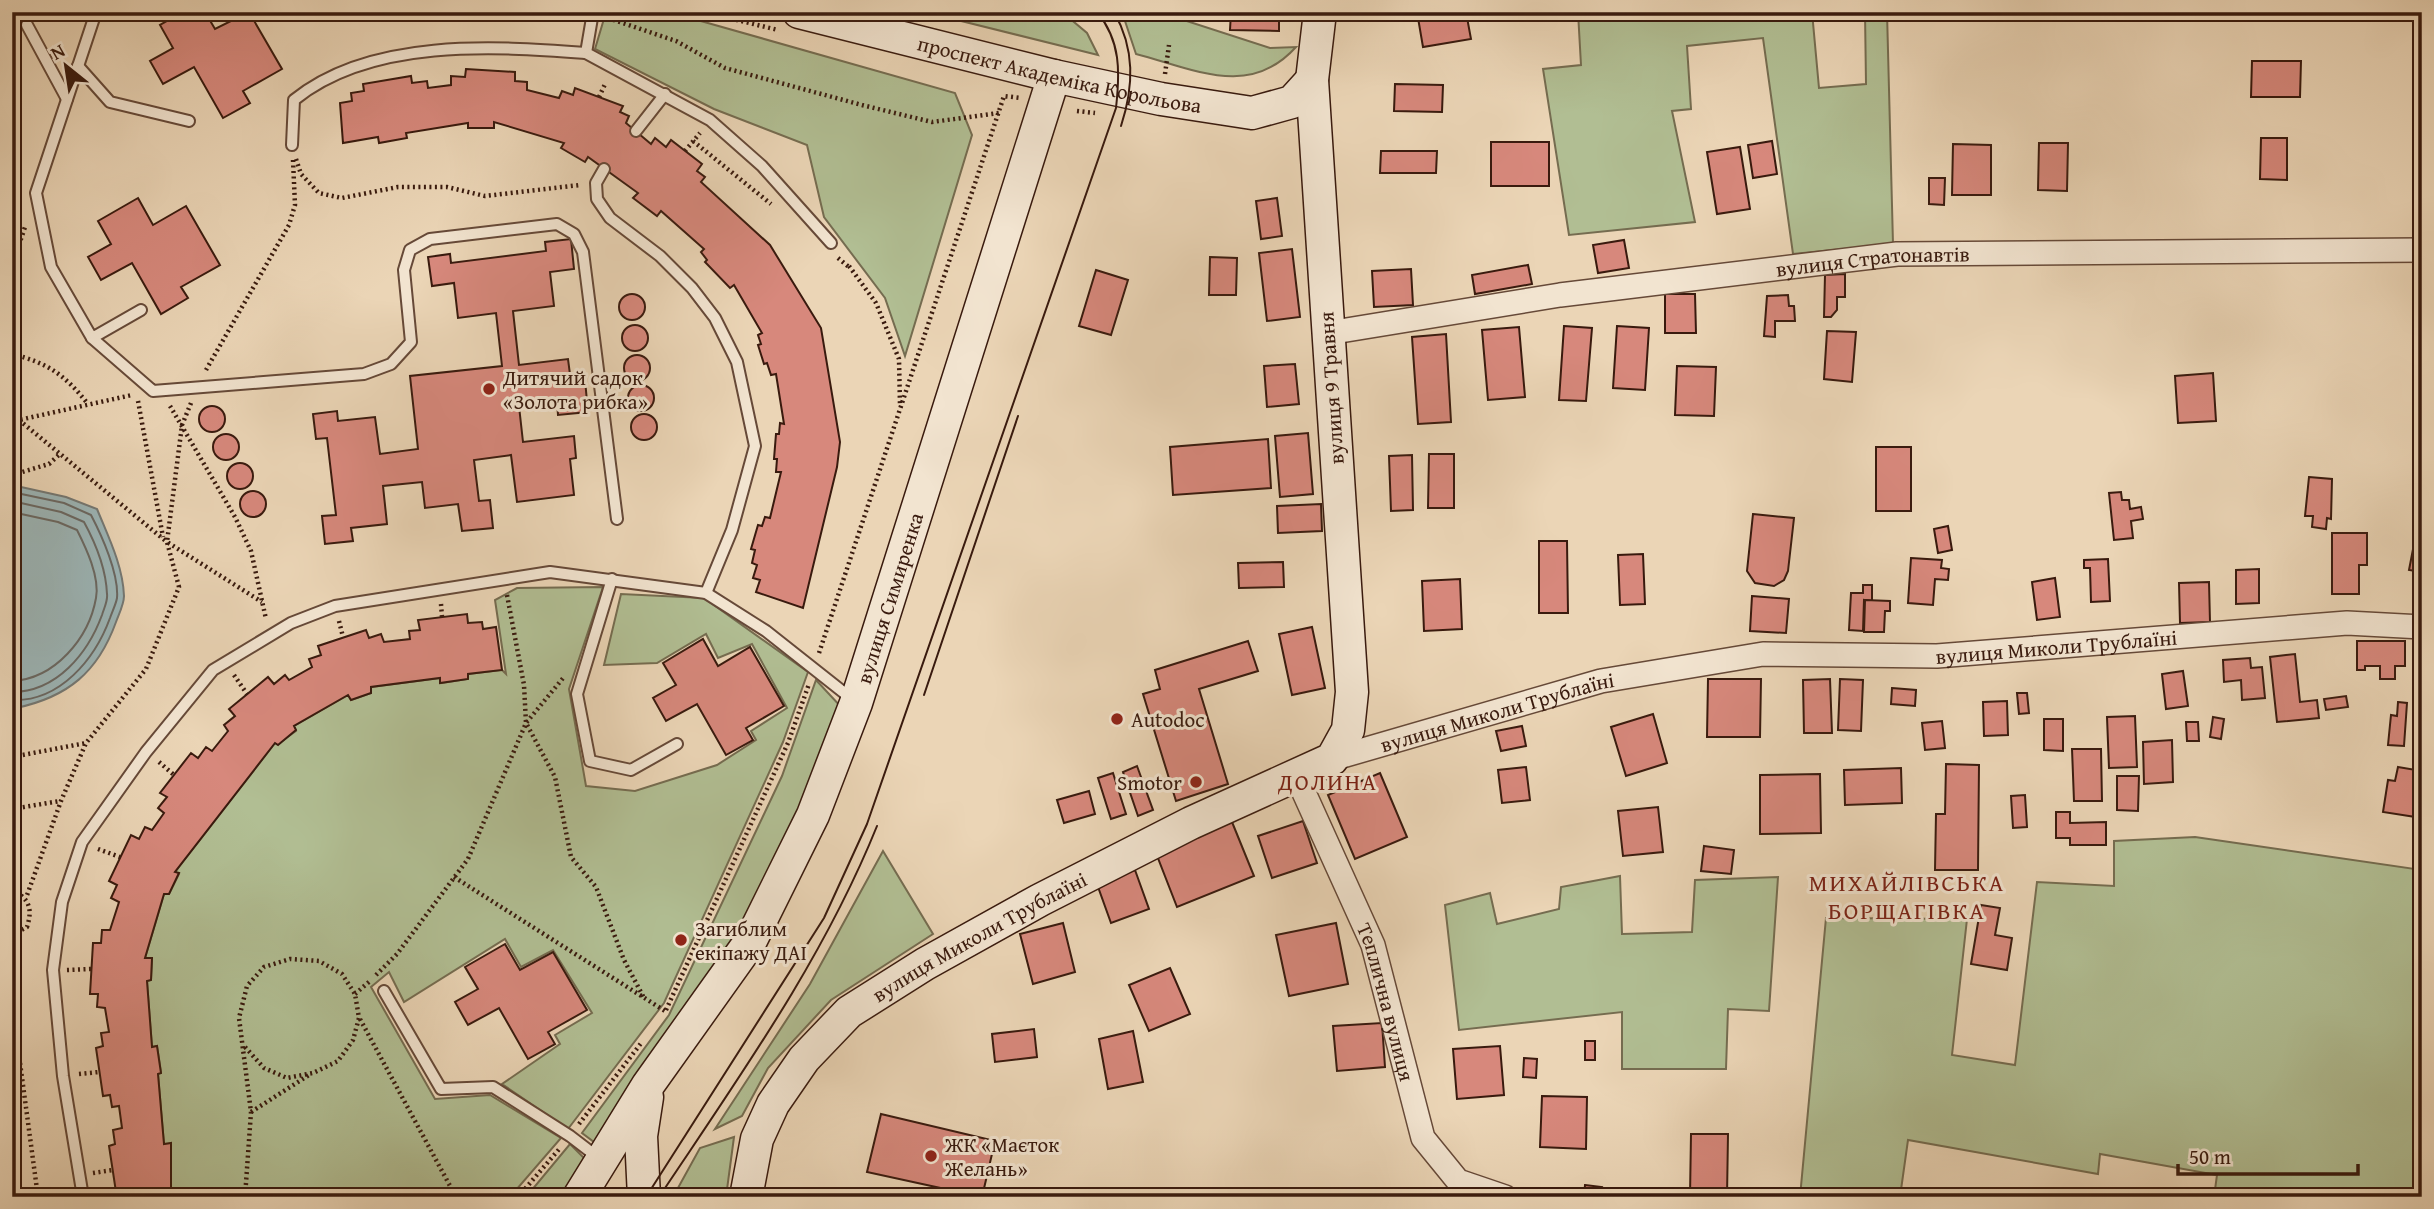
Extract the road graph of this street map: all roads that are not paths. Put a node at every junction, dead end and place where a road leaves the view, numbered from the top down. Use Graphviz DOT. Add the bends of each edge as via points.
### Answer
graph roads {
  1 [pos="96,12"];
  2 [pos="593,12"];
  3 [pos="799,12"];
  4 [pos="1320,12"];
  5 [pos="27,25"];
  6 [pos="586,53"];
  7 [pos="78,66"];
  8 [pos="1312,80"];
  9 [pos="1051,89"];
  10 [pos="666,94"];
  11 [pos="67,99"];
  12 [pos="190,121"];
  13 [pos="636,131"];
  14 [pos="292,145"];
  15 [pos="604,169"];
  16 [pos="831,243"];
  17 [pos="2422,250"];
  18 [pos="141,310"];
  19 [pos="1328,333"];
  20 [pos="92,338"];
  21 [pos="617,519"];
  22 [pos="612,579"];
  23 [pos="706,593"];
  24 [pos="2422,627"];
  25 [pos="856,703"];
  26 [pos="677,744"];
  27 [pos="1332,759"];
  28 [pos="1296,775"];
  29 [pos="384,991"];
  30 [pos="648,1086"];
  31 [pos="602,1161"];
  32 [pos="83,1197"];
  33 [pos="579,1197"];
  34 [pos="644,1197"];
  35 [pos="746,1197"];
  36 [pos="1505,1197"];
  1 -- 7 [label="lane"];
  2 -- 6 [label="lane"];
  3 -- 9 [label="main road, проспект Академіка Корольова"];
  4 -- 8 [label="main road, вулиця 9 Травня"];
  5 -- 11 [label="lane"];
  6 -- 10 [label="lane"];
  6 -- 14 [label="lane" via="495,46 386,57 318,81 294,100"];
  7 -- 11 [label="lane"];
  7 -- 12 [label="lane" via="110,102"];
  8 -- 9 [label="main road, проспект Академіка Корольова" via="1292,102 1252,113"];
  8 -- 19 [label="main road, вулиця 9 Травня"];
  9 -- 25 [label="main road, вулиця Симиренка"];
  10 -- 13 [label="lane"];
  10 -- 16 [label="lane" via="709,120 762,166"];
  11 -- 20 [label="lane" via="36,193 51,267"];
  15 -- 23 [label="lane" via="596,183 597,198 610,218 660,256 692,288 715,318 737,362 755,446 732,530"];
  17 -- 19 [label="street, вулиця Стратонавтів" via="1897,254 1560,295"];
  18 -- 20 [label="lane"];
  19 -- 27 [label="main road, вулиця 9 Травня" via="1352,692 1348,730"];
  20 -- 21 [label="lane" via="153,391 364,374 391,364 411,342 404,270 410,250 430,239 557,225 575,234 583,252"];
  22 -- 23 [label="lane"];
  22 -- 26 [label="lane" via="577,694 590,761 631,770"];
  22 -- 32 [label="lane" via="550,572 335,606 291,623 213,670 146,752 82,842 62,902 53,970 62,1076"];
  23 -- 25 [label="lane" via="766,631"];
  24 -- 27 [label="street, вулиця Миколи Трублаїні" via="2347,623 1937,656 1763,654 1601,681"];
  25 -- 30 [label="main road, вулиця Симиренка" via="813,815 750,942"];
  27 -- 28 [label="main road, вулиця Миколи Трублаїні"];
  28 -- 35 [label="main road, вулиця Миколи Трублаїні" via="1040,900 849,1012 811,1051 773,1104 757,1139"];
  28 -- 36 [label="street, Теплична вулиця" via="1373,945 1423,1138 1458,1181"];
  29 -- 31 [label="lane" via="441,1089 492,1087"];
  30 -- 31 [label="main road, вулиця Симиренка"];
  30 -- 34 [label="main road, вулиця Симиренка" via="641,1136"];
  31 -- 33 [label="main road, вулиця Симиренка"];
}
